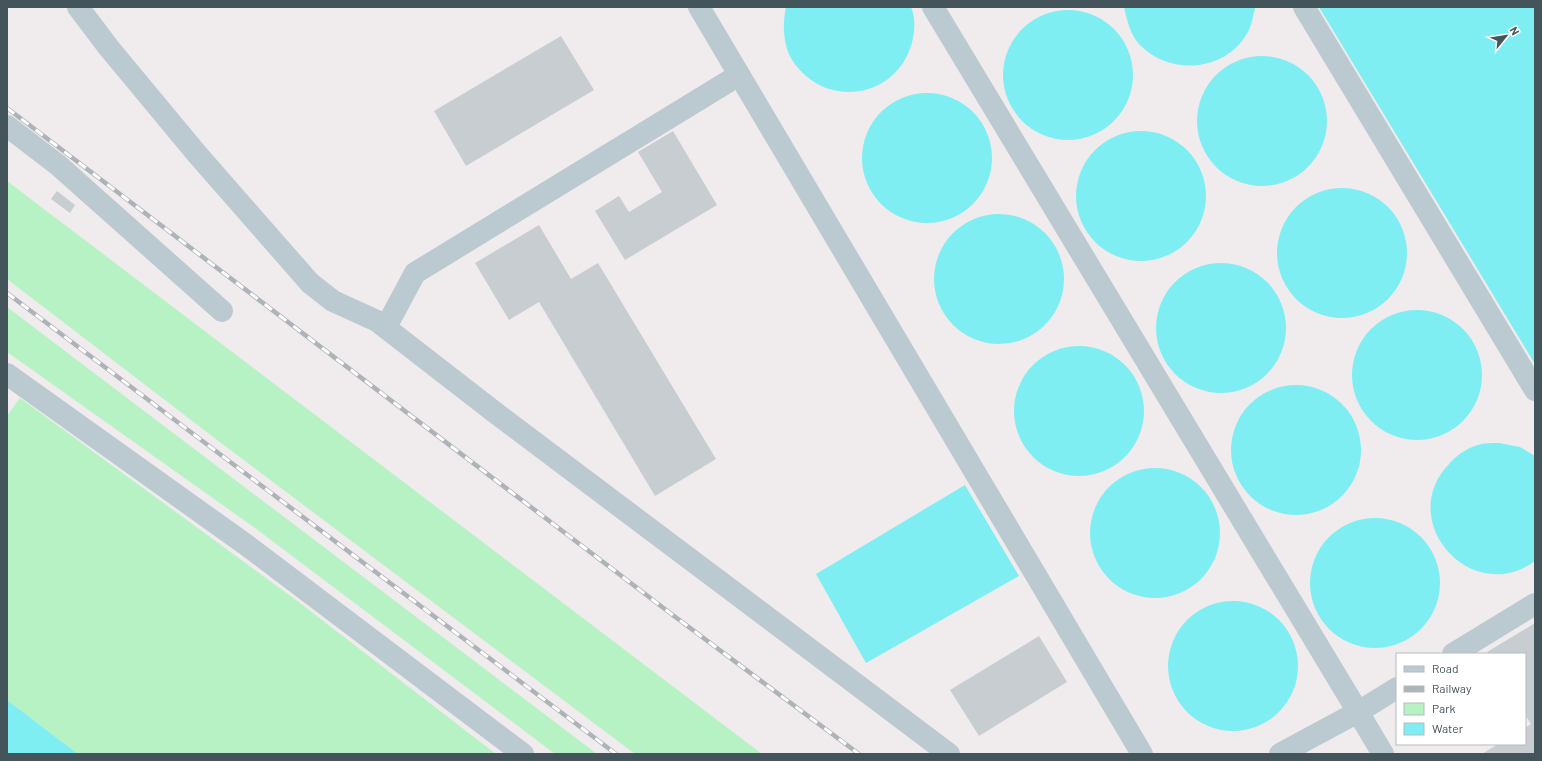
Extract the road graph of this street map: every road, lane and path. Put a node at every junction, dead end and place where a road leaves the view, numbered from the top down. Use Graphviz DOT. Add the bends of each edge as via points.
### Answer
graph roads {
  1 [pos="78,7"];
  2 [pos="699,7"];
  3 [pos="933,7"];
  4 [pos="1304,7"];
  5 [pos="739,75"];
  6 [pos="7,126"];
  7 [pos="222,311"];
  8 [pos="386,327"];
  9 [pos="7,374"];
  10 [pos="1535,390"];
  11 [pos="1535,604"];
  12 [pos="1455,653"];
  13 [pos="1396,689"];
  14 [pos="1358,712"];
  15 [pos="523,754"];
  16 [pos="949,754"];
  17 [pos="1142,754"];
  18 [pos="1280,754"];
  19 [pos="1383,754"];
  1 -- 8 [label="lane" via="192,148 310,283 333,301"];
  2 -- 5 [label="lane"];
  3 -- 14 [label="lane"];
  4 -- 10 [label="lane"];
  5 -- 8 [label="lane" via="415,273"];
  5 -- 17 [label="lane"];
  6 -- 7 [label="lane" via="58,166"];
  8 -- 16 [label="lane" via="497,414"];
  9 -- 15 [label="lane" via="245,544"];
  11 -- 12 [label="lane"];
  13 -- 14 [label="lane"];
  14 -- 18 [label="lane"];
  14 -- 19 [label="lane"];
}
